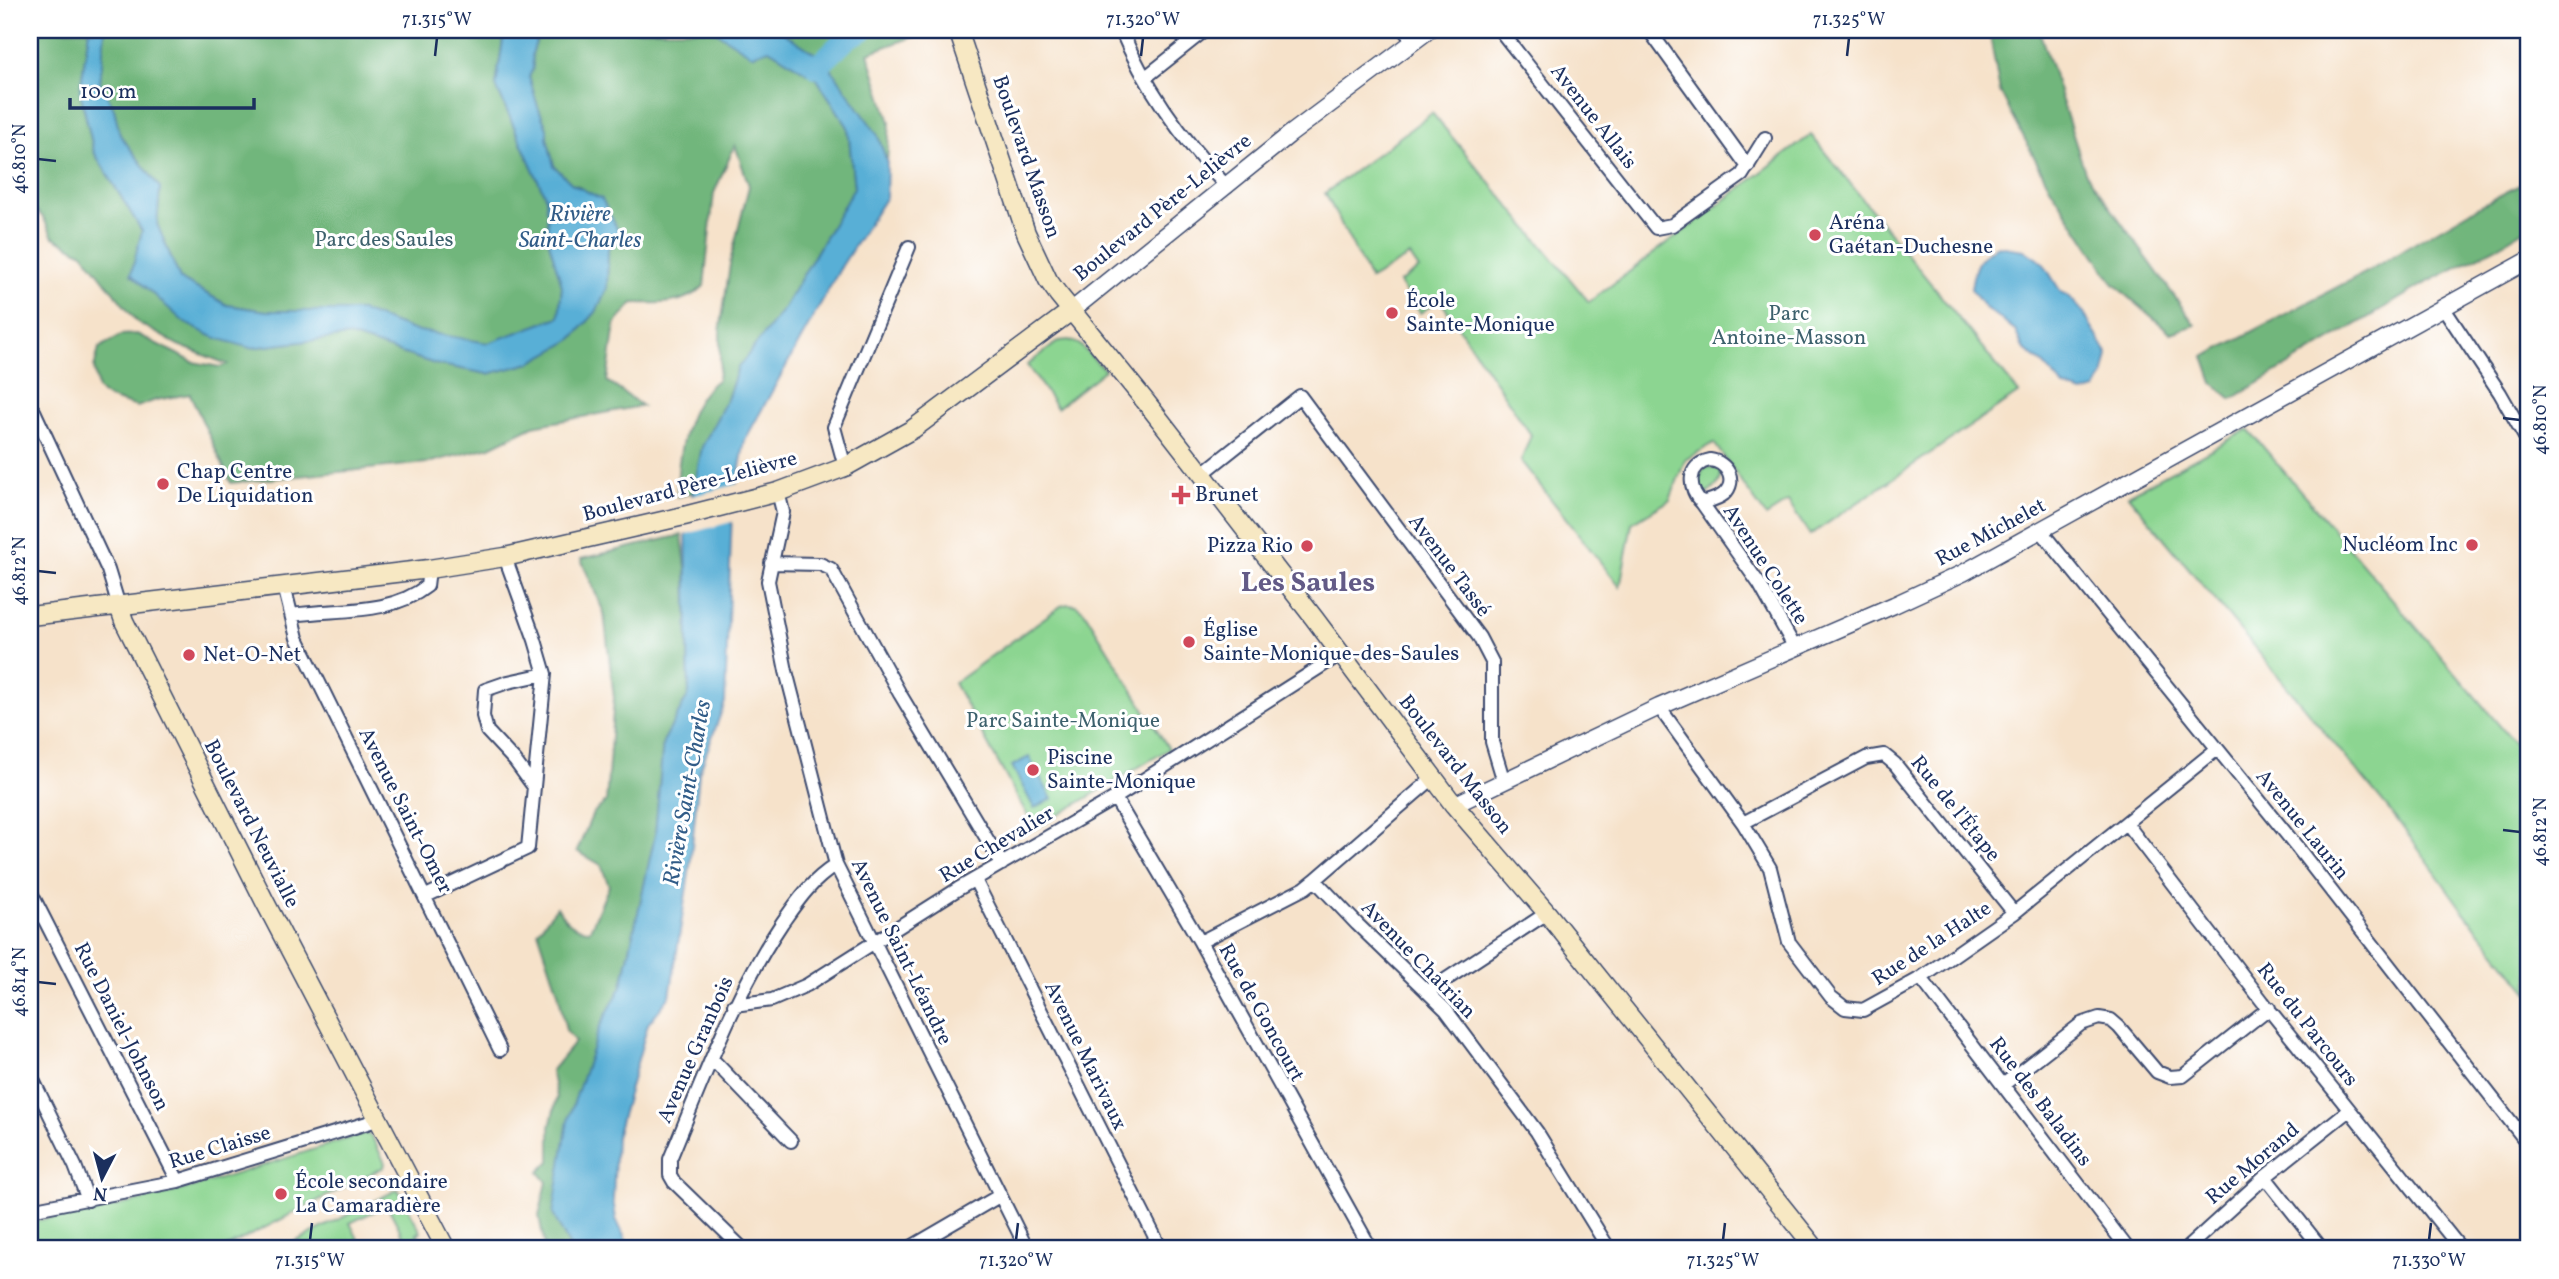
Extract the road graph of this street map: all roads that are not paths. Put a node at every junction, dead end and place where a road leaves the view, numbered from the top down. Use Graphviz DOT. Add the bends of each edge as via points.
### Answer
graph roads {
  1 [pos="958,30"];
  2 [pos="1121,30"];
  3 [pos="1205,30"];
  4 [pos="1429,30"];
  5 [pos="1500,30"];
  6 [pos="1649,30"];
  7 [pos="1409,36"];
  8 [pos="1146,77"];
  9 [pos="1765,138"];
  10 [pos="1748,167"];
  11 [pos="1227,187"];
  12 [pos="909,247"];
  13 [pos="2529,260"];
  14 [pos="2443,307"];
  15 [pos="1071,311"];
  16 [pos="34,411"];
  17 [pos="2529,444"];
  18 [pos="845,467"];
  19 [pos="1202,474"];
  20 [pos="778,492"];
  21 [pos="1702,503"];
  22 [pos="2041,531"];
  23 [pos="505,556"];
  24 [pos="771,563"];
  25 [pos="429,569"];
  26 [pos="285,586"];
  27 [pos="119,606"];
  28 [pos="292,615"];
  29 [pos="30,616"];
  30 [pos="1795,648"];
  31 [pos="1342,653"];
  32 [pos="544,674"];
  33 [pos="1659,707"];
  34 [pos="2217,749"];
  35 [pos="1433,778"];
  36 [pos="1504,782"];
  37 [pos="534,787"];
  38 [pos="1115,798"];
  39 [pos="1454,805"];
  40 [pos="1743,823"];
  41 [pos="2126,823"];
  42 [pos="1002,864"];
  43 [pos="836,865"];
  44 [pos="975,880"];
  45 [pos="1315,880"];
  46 [pos="30,891"];
  47 [pos="426,896"];
  48 [pos="1547,913"];
  49 [pos="2014,913"];
  50 [pos="1200,942"];
  51 [pos="874,944"];
  52 [pos="1921,978"];
  53 [pos="1427,992"];
  54 [pos="734,1005"];
  55 [pos="2269,1008"];
  56 [pos="500,1050"];
  57 [pos="712,1059"];
  58 [pos="30,1074"];
  59 [pos="2003,1085"];
  60 [pos="2349,1110"];
  61 [pos="377,1120"];
  62 [pos="791,1141"];
  63 [pos="2529,1144"];
  64 [pos="2265,1177"];
  65 [pos="178,1181"];
  66 [pos="999,1196"];
  67 [pos="88,1200"];
  68 [pos="30,1210"];
  69 [pos="446,1249"];
  70 [pos="743,1249"];
  71 [pos="908,1249"];
  72 [pos="1027,1249"];
  73 [pos="1161,1249"];
  74 [pos="1371,1249"];
  75 [pos="1609,1249"];
  76 [pos="1816,1249"];
  77 [pos="2128,1249"];
  78 [pos="2186,1249"];
  79 [pos="2322,1249"];
  80 [pos="2460,1249"];
  1 -- 15 [label="main road, Boulevard Masson" via="1026,233 1048,280"];
  2 -- 8 [label="street"];
  3 -- 8 [label="street"];
  4 -- 7 [label="street, Boulevard Père-Lelièvre"];
  5 -- 10 [label="street, Avenue Allais" via="1656,228 1672,225"];
  6 -- 10 [label="street"];
  7 -- 11 [label="street, Boulevard Père-Lelièvre"];
  8 -- 11 [label="street" via="1205,164"];
  9 -- 10 [label="street"];
  11 -- 15 [label="street, Boulevard Père-Lelièvre"];
  12 -- 18 [label="street" via="834,427"];
  13 -- 14 [label="street, Rue Michelet"];
  14 -- 17 [label="street"];
  14 -- 22 [label="street, Rue Michelet"];
  15 -- 18 [label="main road, Boulevard Père-Lelièvre" via="913,429"];
  15 -- 19 [label="main road, Boulevard Masson"];
  16 -- 27 [label="street, Boulevard Neuvialle" via="108,570"];
  18 -- 20 [label="main road, Boulevard Père-Lelièvre"];
  19 -- 31 [label="main road, Boulevard Masson"];
  19 -- 36 [label="street, Avenue Tassé" via="1300,396 1479,637 1492,662 1492,742"];
  20 -- 23 [label="main road, Boulevard Père-Lelièvre"];
  20 -- 24 [label="street, Avenue Saint-Léandre" via="783,512"];
  21 -- 30 [label="street, Avenue Colette" via="1760,585"];
  22 -- 30 [label="street, Rue Michelet" via="1940,584"];
  22 -- 34 [label="street, Avenue Laurin"];
  23 -- 25 [label="main road, Boulevard Père-Lelièvre"];
  23 -- 32 [label="street"];
  24 -- 42 [label="street" via="820,564 831,569"];
  24 -- 43 [label="street, Avenue Saint-Léandre" via="768,581 786,671"];
  25 -- 26 [label="main road, Boulevard Père-Lelièvre"];
  25 -- 28 [label="street" via="426,586 398,602"];
  26 -- 27 [label="main road, Boulevard Père-Lelièvre"];
  26 -- 28 [label="street, Avenue Saint-Omer"];
  27 -- 29 [label="main road, Boulevard Père-Lelièvre"];
  27 -- 61 [label="main road, Boulevard Neuvialle" via="181,738"];
  28 -- 47 [label="street, Avenue Saint-Omer" via="297,638"];
  30 -- 33 [label="street, Rue Michelet"];
  31 -- 35 [label="main road, Boulevard Masson"];
  31 -- 38 [label="street, Rue Chevalier"];
  32 -- 37 [label="street"];
  32 -- 37 [label="street" via="485,690 487,731"];
  33 -- 36 [label="street, Rue Michelet"];
  33 -- 40 [label="street, Rue de la Halte"];
  34 -- 41 [label="street, Rue de la Halte"];
  34 -- 63 [label="street, Avenue Laurin"];
  35 -- 39 [label="main road, Boulevard Masson"];
  35 -- 45 [label="street"];
  36 -- 39 [label="street, Rue Michelet"];
  37 -- 47 [label="street" via="528,848"];
  38 -- 42 [label="street, Rue Chevalier"];
  38 -- 50 [label="street, Rue de Goncourt"];
  39 -- 48 [label="main road, Boulevard Masson"];
  40 -- 49 [label="street, Rue de l'Étape" via="1866,758 1884,755"];
  40 -- 52 [label="street, Rue de la Halte" via="1770,868 1789,942 1830,997 1846,1008 1863,1010"];
  41 -- 49 [label="street, Rue de la Halte"];
  41 -- 55 [label="street, Rue du Parcours"];
  42 -- 44 [label="street, Rue Chevalier"];
  43 -- 51 [label="street, Avenue Saint-Léandre"];
  43 -- 54 [label="street, Avenue Granbois" via="817,877 799,899"];
  44 -- 51 [label="street, Rue Chevalier"];
  44 -- 73 [label="street, Avenue Marivaux"];
  45 -- 50 [label="street"];
  45 -- 53 [label="street, Avenue Chatrian"];
  46 -- 65 [label="street, Rue Daniel-Johnson"];
  47 -- 56 [label="street, Avenue Saint-Omer"];
  48 -- 53 [label="street"];
  48 -- 76 [label="main road, Boulevard Masson"];
  49 -- 52 [label="street, Rue de la Halte"];
  50 -- 74 [label="street, Rue de Goncourt"];
  51 -- 54 [label="street, Rue Chevalier" via="789,993"];
  51 -- 66 [label="street, Avenue Saint-Léandre"];
  52 -- 59 [label="street, Rue des Baladins"];
  53 -- 75 [label="street, Avenue Chatrian" via="1446,1010 1537,1132"];
  54 -- 57 [label="street, Avenue Granbois"];
  55 -- 59 [label="street" via="2183,1076 2157,1072 2119,1027 2099,1018 2081,1024"];
  55 -- 60 [label="street, Rue du Parcours"];
  57 -- 62 [label="street"];
  57 -- 70 [label="street, Avenue Granbois" via="669,1167 674,1182"];
  58 -- 67 [label="street"];
  59 -- 77 [label="street, Rue des Baladins"];
  60 -- 64 [label="street, Rue Morand"];
  60 -- 80 [label="street, Rue du Parcours"];
  61 -- 65 [label="street, Rue Claisse"];
  61 -- 69 [label="main road, Boulevard Neuvialle"];
  64 -- 78 [label="street, Rue Morand"];
  64 -- 79 [label="street"];
  65 -- 67 [label="street, Rue Claisse"];
  66 -- 71 [label="street"];
  66 -- 72 [label="street, Avenue Saint-Léandre"];
  67 -- 68 [label="street, Rue Claisse"];
}
